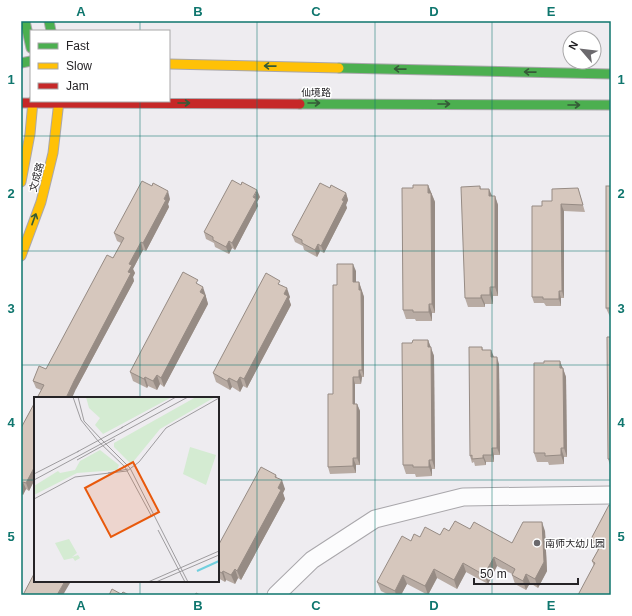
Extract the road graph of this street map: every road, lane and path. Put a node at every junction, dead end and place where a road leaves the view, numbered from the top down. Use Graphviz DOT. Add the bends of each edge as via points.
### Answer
graph roads {
  1 [pos="25,21"];
  2 [pos="30,44"];
  3 [pos="170,64"];
  4 [pos="611,74"];
  5 [pos="33,102"];
  6 [pos="59,102"];
  7 [pos="170,102"];
  8 [pos="21,103"];
  9 [pos="611,105"];
  10 [pos="21,182"];
  11 [pos="21,256"];
  12 [pos="611,495"];
  13 [pos="276,595"];
  1 -- 2 [label="main road"];
  4 -- 3 [label="main road, one-way"];
  5 -- 8 [label="main road, 仙境路"];
  5 -- 10 [label="main road, 文成路"];
  11 -- 6 [label="main road, 文成路, one-way" via="41,202 53,153"];
  7 -- 9 [label="main road, 仙境路, one-way"];
  12 -- 13 [label="street" via="463,497 375,519 312,560"];
}
